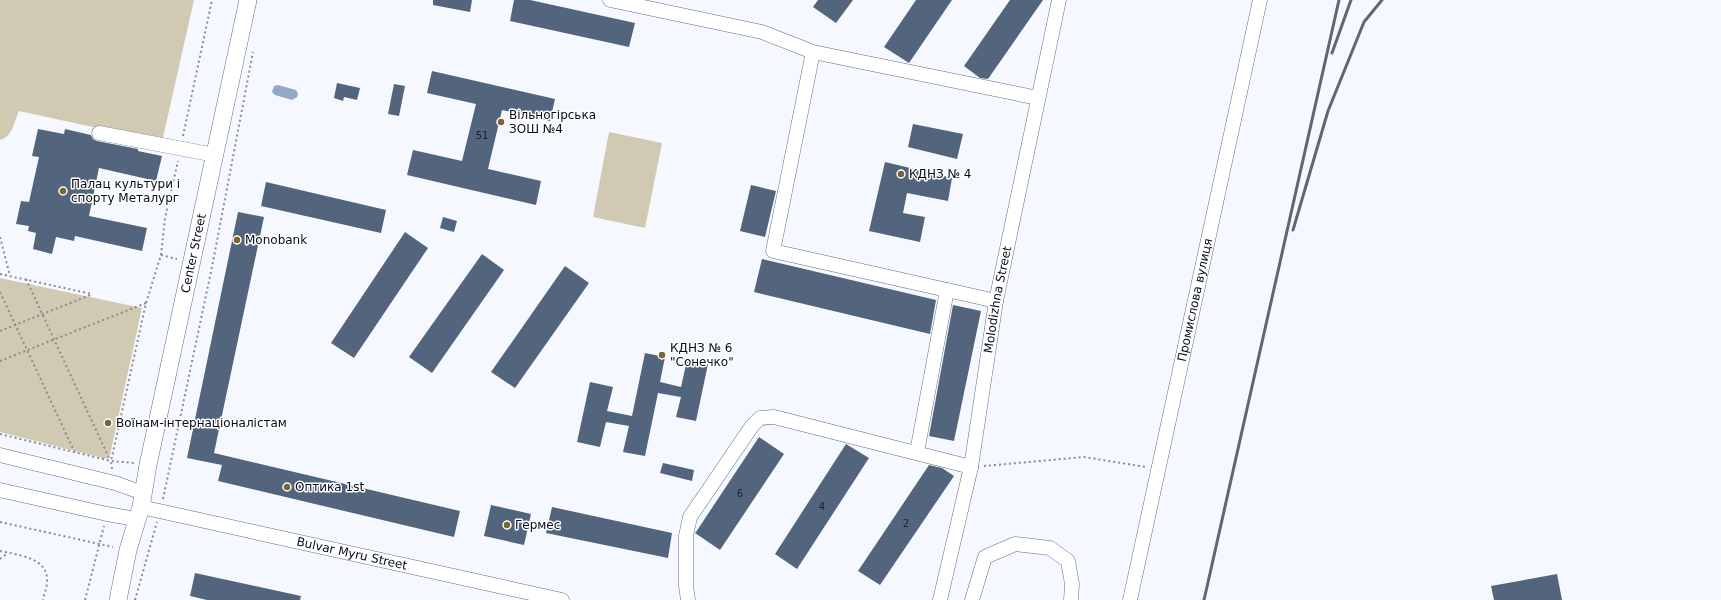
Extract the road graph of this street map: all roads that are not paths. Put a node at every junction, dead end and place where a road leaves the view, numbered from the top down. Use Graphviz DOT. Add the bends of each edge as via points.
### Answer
graph roads {
  1 [pos="248,0"];
  2 [pos="610,0"];
  3 [pos="1059,0"];
  4 [pos="1260,0"];
  5 [pos="813,52"];
  6 [pos="1038,98"];
  7 [pos="99,133"];
  8 [pos="215,154"];
  9 [pos="947,290"];
  10 [pos="996,300"];
  11 [pos="917,452"];
  12 [pos="0,455"];
  13 [pos="971,467"];
  14 [pos="0,490"];
  15 [pos="140,506"];
  16 [pos="118,600"];
  17 [pos="562,600"];
  18 [pos="688,600"];
  19 [pos="940,600"];
  20 [pos="972,600"];
  21 [pos="1071,600"];
  22 [pos="1130,600"];
  1 -- 8 [label="main road, Center Street"];
  2 -- 5 [label="street" via="762,32"];
  3 -- 6 [label="street, Molodizhna Street"];
  4 -- 22 [label="street, Промислова вулиця"];
  5 -- 6 [label="street"];
  5 -- 9 [label="street" via="773,251"];
  6 -- 10 [label="street, Molodizhna Street"];
  7 -- 8 [label="street"];
  8 -- 15 [label="main road, Center Street"];
  9 -- 10 [label="street"];
  9 -- 11 [label="street"];
  10 -- 13 [label="street, Molodizhna Street"];
  11 -- 13 [label="street"];
  11 -- 18 [label="street" via="774,417 760,418 690,517 686,536"];
  12 -- 15 [label="street, Bulvar Myru Street" via="115,483"];
  13 -- 19 [label="street, Molodizhna Street"];
  14 -- 15 [label="street, Bulvar Myru Street" via="107,514"];
  15 -- 16 [label="main road, Center Street"];
  15 -- 17 [label="street, Bulvar Myru Street"];
  20 -- 21 [label="street" via="985,557 1015,544 1050,548 1068,561 1072,584"];
}
